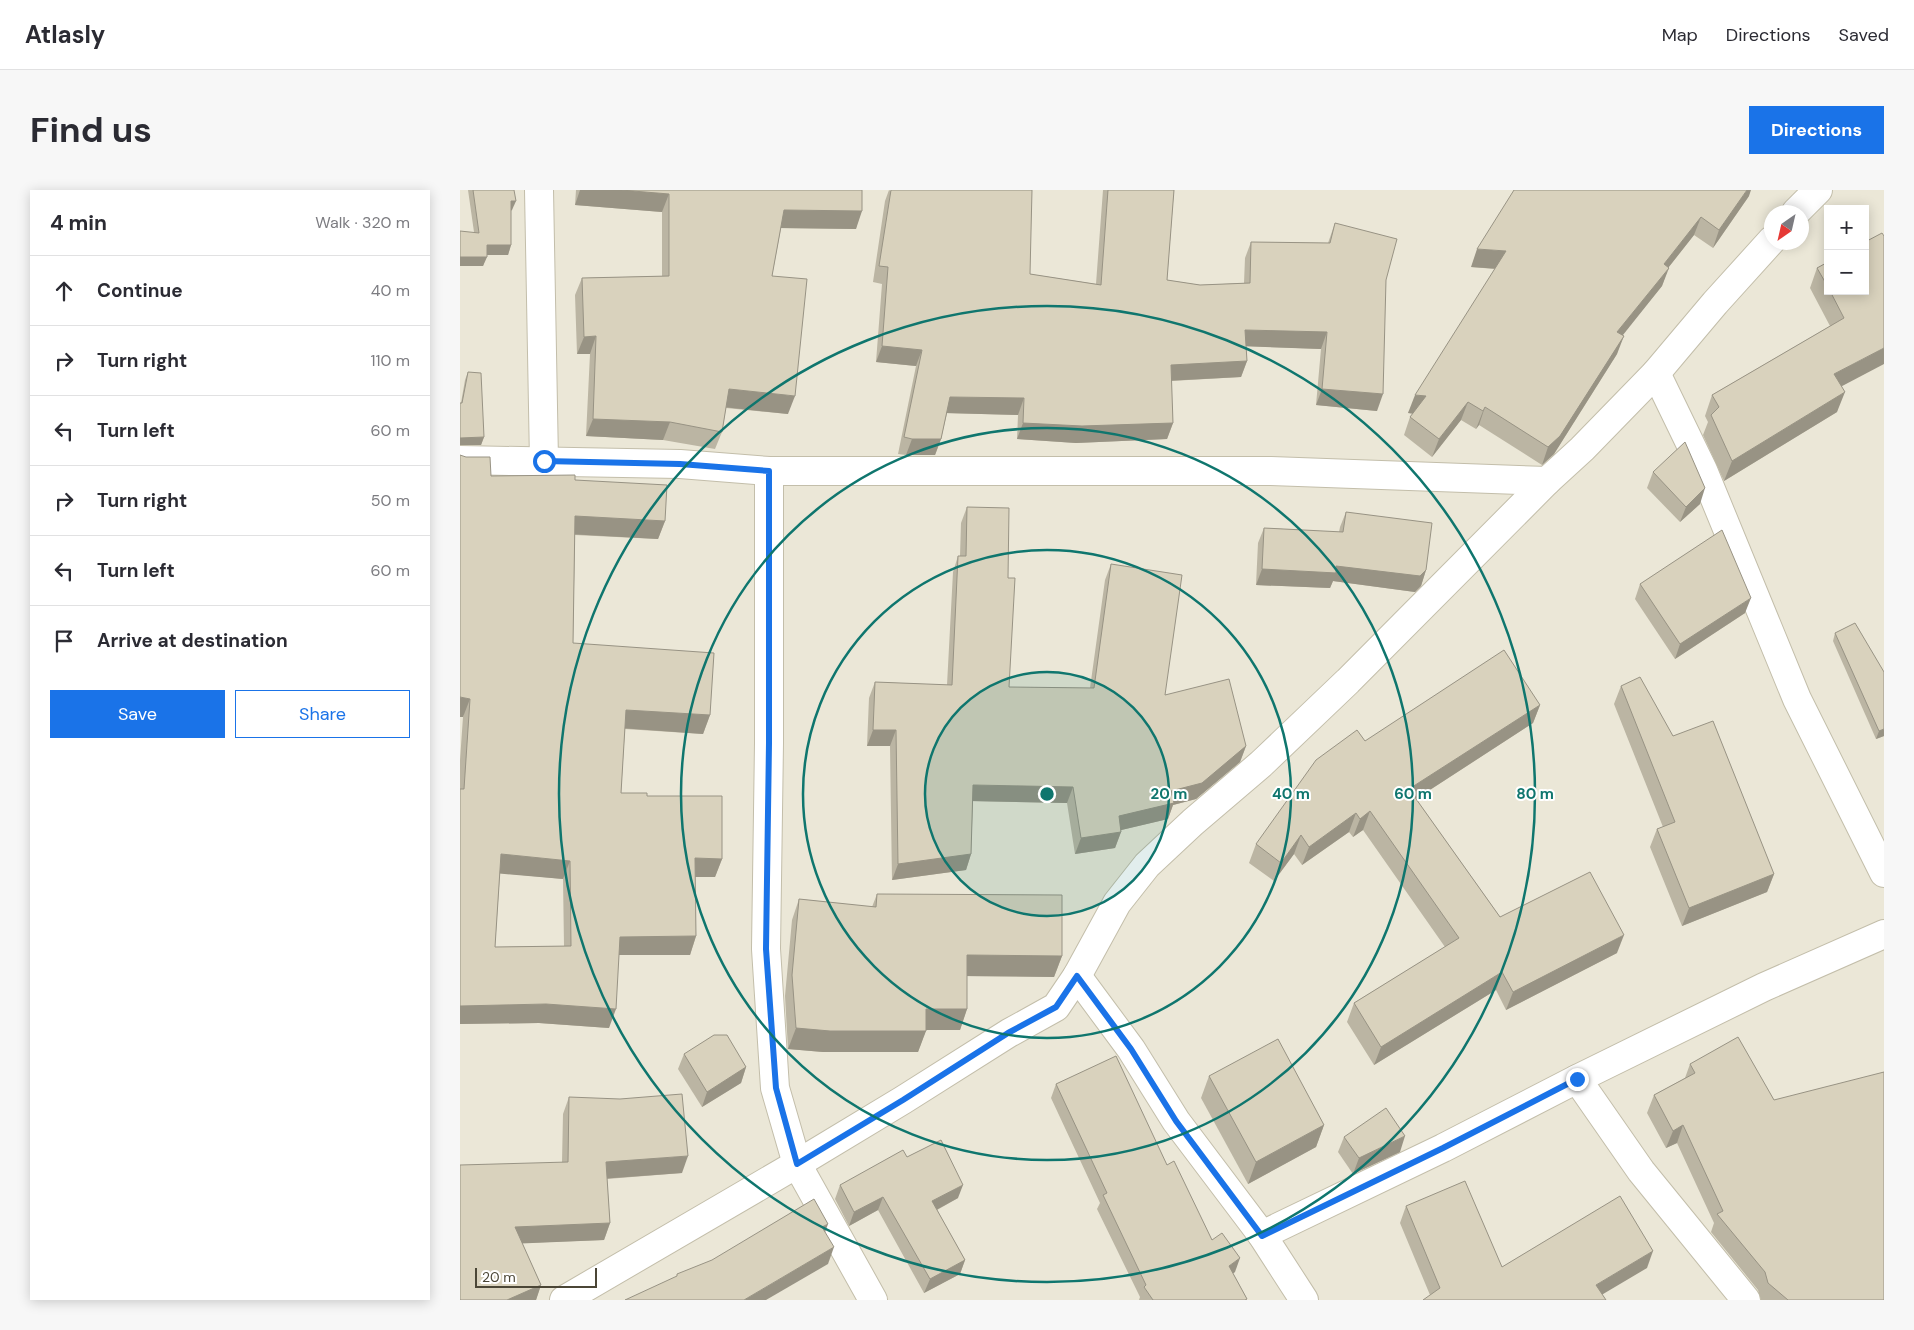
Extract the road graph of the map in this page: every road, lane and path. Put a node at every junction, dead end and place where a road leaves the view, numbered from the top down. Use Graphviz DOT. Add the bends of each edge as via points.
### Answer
graph roads {
  1 [pos="539,190"];
  2 [pos="1818,190"];
  3 [pos="1803,205"];
  4 [pos="1764,249"];
  5 [pos="1656,373"];
  6 [pos="460,460"];
  7 [pos="544,461"];
  8 [pos="769,471"];
  9 [pos="1548,480"];
  10 [pos="1884,873"];
  11 [pos="1884,934"];
  12 [pos="1077,976"];
  13 [pos="1577,1079"];
  14 [pos="797,1164"];
  15 [pos="1262,1236"];
  16 [pos="564,1300"];
  17 [pos="873,1300"];
  18 [pos="1304,1300"];
  19 [pos="1746,1300"];
  1 -- 7 [label="street"];
  2 -- 3 [label="street"];
  4 -- 5 [label="street"];
  5 -- 9 [label="street"];
  5 -- 10 [label="street" via="1703,470 1797,699"];
  6 -- 7 [label="street"];
  7 -- 8 [label="street" via="680,464"];
  8 -- 9 [label="street" via="1271,471"];
  8 -- 14 [label="street" via="766,949 776,1088"];
  9 -- 12 [label="street" via="1261,764 1147,865 1117,902"];
  11 -- 13 [label="street" via="1764,987"];
  12 -- 14 [label="street" via="1056,1007 1008,1033"];
  12 -- 15 [label="street" via="1131,1049 1176,1121"];
  13 -- 15 [label="street"];
  13 -- 19 [label="street" via="1641,1171"];
  14 -- 16 [label="street"];
  14 -- 17 [label="street"];
  15 -- 18 [label="street"];
}
